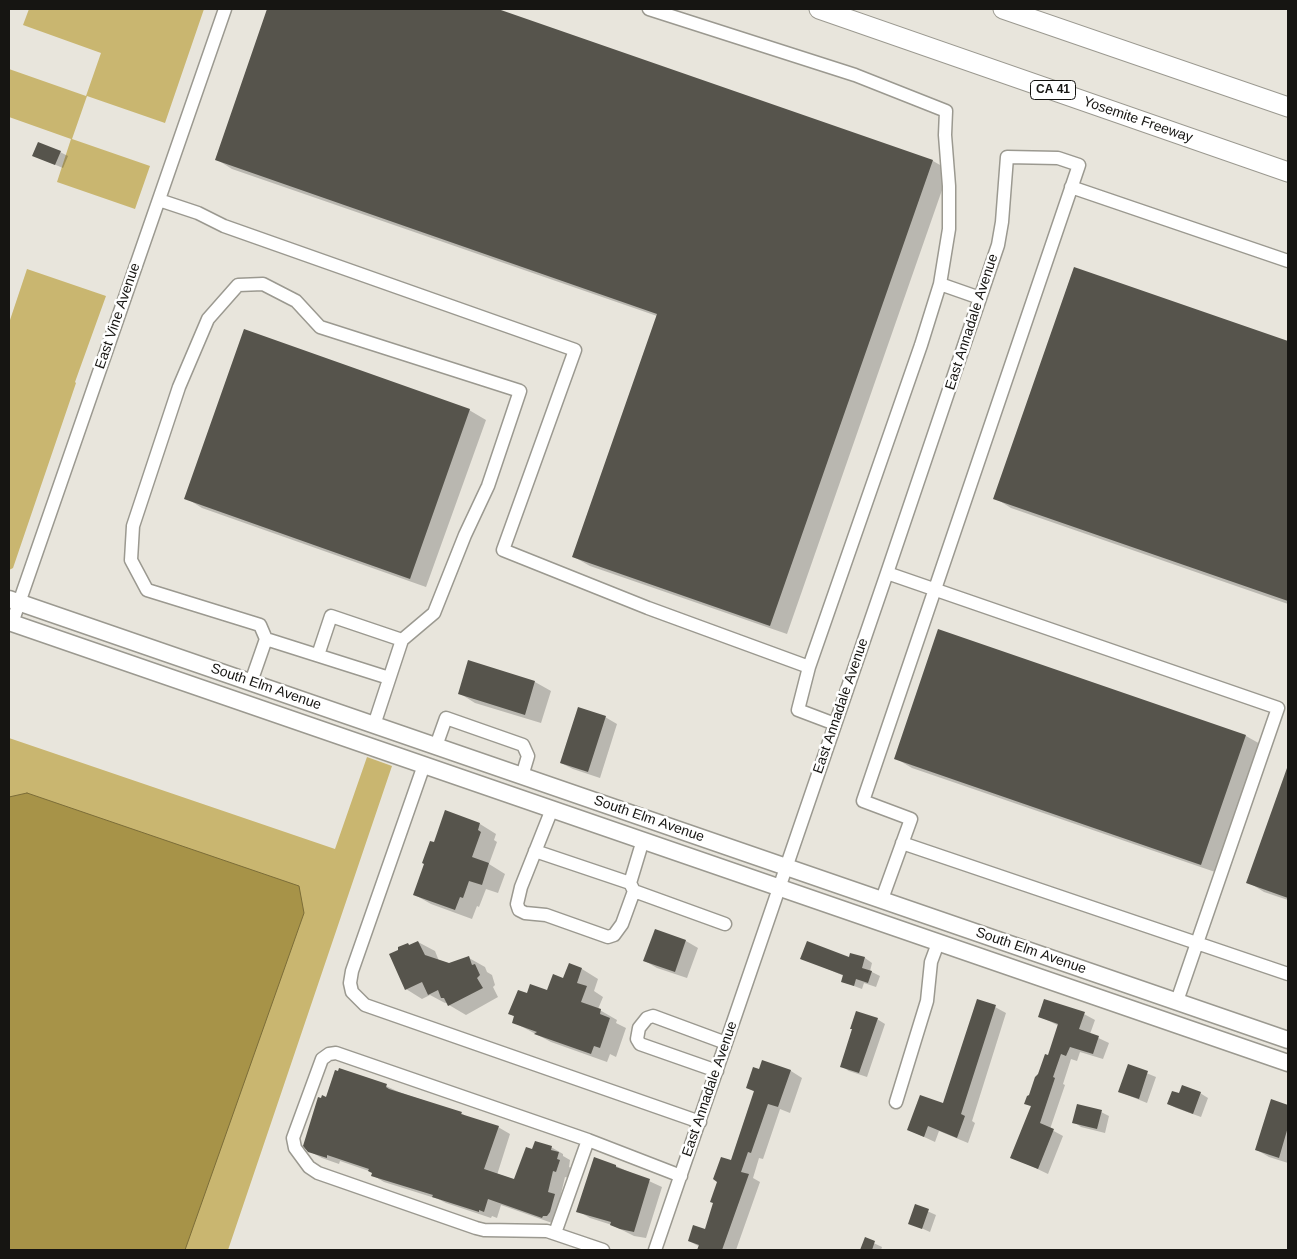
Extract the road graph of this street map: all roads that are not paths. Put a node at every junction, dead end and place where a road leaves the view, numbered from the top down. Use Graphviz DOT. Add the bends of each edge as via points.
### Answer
graph roads {
  1 [pos="224,9"];
  2 [pos="648,9"];
  3 [pos="819,9"];
  4 [pos="1003,9"];
  5 [pos="1288,107"];
  6 [pos="1288,172"];
  7 [pos="1071,187"];
  8 [pos="159,200"];
  9 [pos="1288,261"];
  10 [pos="940,284"];
  11 [pos="980,298"];
  12 [pos="887,574"];
  13 [pos="935,590"];
  14 [pos="14,600"];
  15 [pos="10,622"];
  16 [pos="266,639"];
  17 [pos="402,640"];
  18 [pos="318,655"];
  19 [pos="809,667"];
  20 [pos="389,678"];
  21 [pos="251,682"];
  22 [pos="1283,709"];
  23 [pos="835,724"];
  24 [pos="374,725"];
  25 [pos="436,746"];
  26 [pos="424,765"];
  27 [pos="522,776"];
  28 [pos="552,809"];
  29 [pos="643,840"];
  30 [pos="902,843"];
  31 [pos="535,852"];
  32 [pos="786,866"];
  33 [pos="632,887"];
  34 [pos="779,887"];
  35 [pos="882,900"];
  36 [pos="725,924"];
  37 [pos="1197,942"];
  38 [pos="938,943"];
  39 [pos="1288,974"];
  40 [pos="1177,1001"];
  41 [pos="1288,1040"];
  42 [pos="726,1043"];
  43 [pos="1288,1063"];
  44 [pos="717,1070"];
  45 [pos="896,1102"];
  46 [pos="700,1122"];
  47 [pos="588,1140"];
  48 [pos="681,1176"];
  49 [pos="555,1233"];
  50 [pos="603,1250"];
  51 [pos="655,1250"];
  1 -- 8 [label="street, East Vine Avenue"];
  2 -- 10 [label="street" via="855,75 946,111 949,229"];
  3 -- 6 [label="highway, Yosemite Freeway / CA 41"];
  4 -- 5 [label="highway"];
  7 -- 9 [label="street"];
  7 -- 11 [label="street, East Annadale Avenue" via="1079,165 1058,158 1007,157 998,245"];
  7 -- 13 [label="street"];
  8 -- 14 [label="street, East Vine Avenue"];
  8 -- 19 [label="street" via="575,350 503,550"];
  10 -- 11 [label="street"];
  10 -- 19 [label="street"];
  11 -- 12 [label="street, East Annadale Avenue"];
  12 -- 13 [label="street"];
  12 -- 23 [label="street, East Annadale Avenue"];
  13 -- 22 [label="street"];
  13 -- 30 [label="street" via="863,801 910,819"];
  14 -- 15 [label="street, East Vine Avenue"];
  14 -- 21 [label="main road, South Elm Avenue"];
  15 -- 26 [label="main road, South Elm Avenue"];
  16 -- 17 [label="street" via="260,625 147,590 131,560 133,526 179,387 208,319 238,285 263,284 296,301 320,327 520,390 488,486 434,613"];
  16 -- 18 [label="street"];
  16 -- 21 [label="street"];
  17 -- 18 [label="street" via="331,616"];
  17 -- 20 [label="street"];
  18 -- 20 [label="street"];
  19 -- 23 [label="street" via="798,710"];
  20 -- 24 [label="street"];
  21 -- 24 [label="main road, South Elm Avenue"];
  22 -- 37 [label="street"];
  23 -- 32 [label="street, East Annadale Avenue"];
  24 -- 25 [label="main road, South Elm Avenue"];
  25 -- 27 [label="main road, South Elm Avenue"];
  25 -- 27 [label="street" via="446,718 523,745 528,756"];
  26 -- 28 [label="main road, South Elm Avenue"];
  26 -- 46 [label="street" via="352,971 352,992 365,1005"];
  27 -- 32 [label="main road, South Elm Avenue"];
  28 -- 29 [label="main road, South Elm Avenue"];
  28 -- 31 [label="street"];
  29 -- 33 [label="street"];
  29 -- 34 [label="main road, South Elm Avenue"];
  30 -- 35 [label="street"];
  30 -- 37 [label="street"];
  31 -- 33 [label="street"];
  31 -- 33 [label="street" via="517,904 525,913 546,915 608,937 618,931"];
  32 -- 34 [label="street, East Annadale Avenue"];
  32 -- 35 [label="main road, South Elm Avenue"];
  33 -- 36 [label="street"];
  34 -- 38 [label="main road, South Elm Avenue"];
  34 -- 42 [label="street, East Annadale Avenue"];
  35 -- 40 [label="main road, South Elm Avenue"];
  37 -- 39 [label="street"];
  37 -- 40 [label="street"];
  38 -- 43 [label="main road, South Elm Avenue"];
  38 -- 45 [label="street" via="931,962 927,1001"];
  40 -- 41 [label="main road, South Elm Avenue"];
  42 -- 44 [label="street, East Annadale Avenue"];
  42 -- 44 [label="street" via="653,1016 639,1028 637,1039 640,1044"];
  44 -- 46 [label="street, East Annadale Avenue"];
  46 -- 48 [label="street, East Annadale Avenue"];
  47 -- 48 [label="street"];
  47 -- 49 [label="street"];
  47 -- 49 [label="street" via="336,1053 322,1059 293,1138 294,1148 318,1173 476,1228"];
  48 -- 51 [label="street, East Annadale Avenue"];
  49 -- 50 [label="street"];
}
